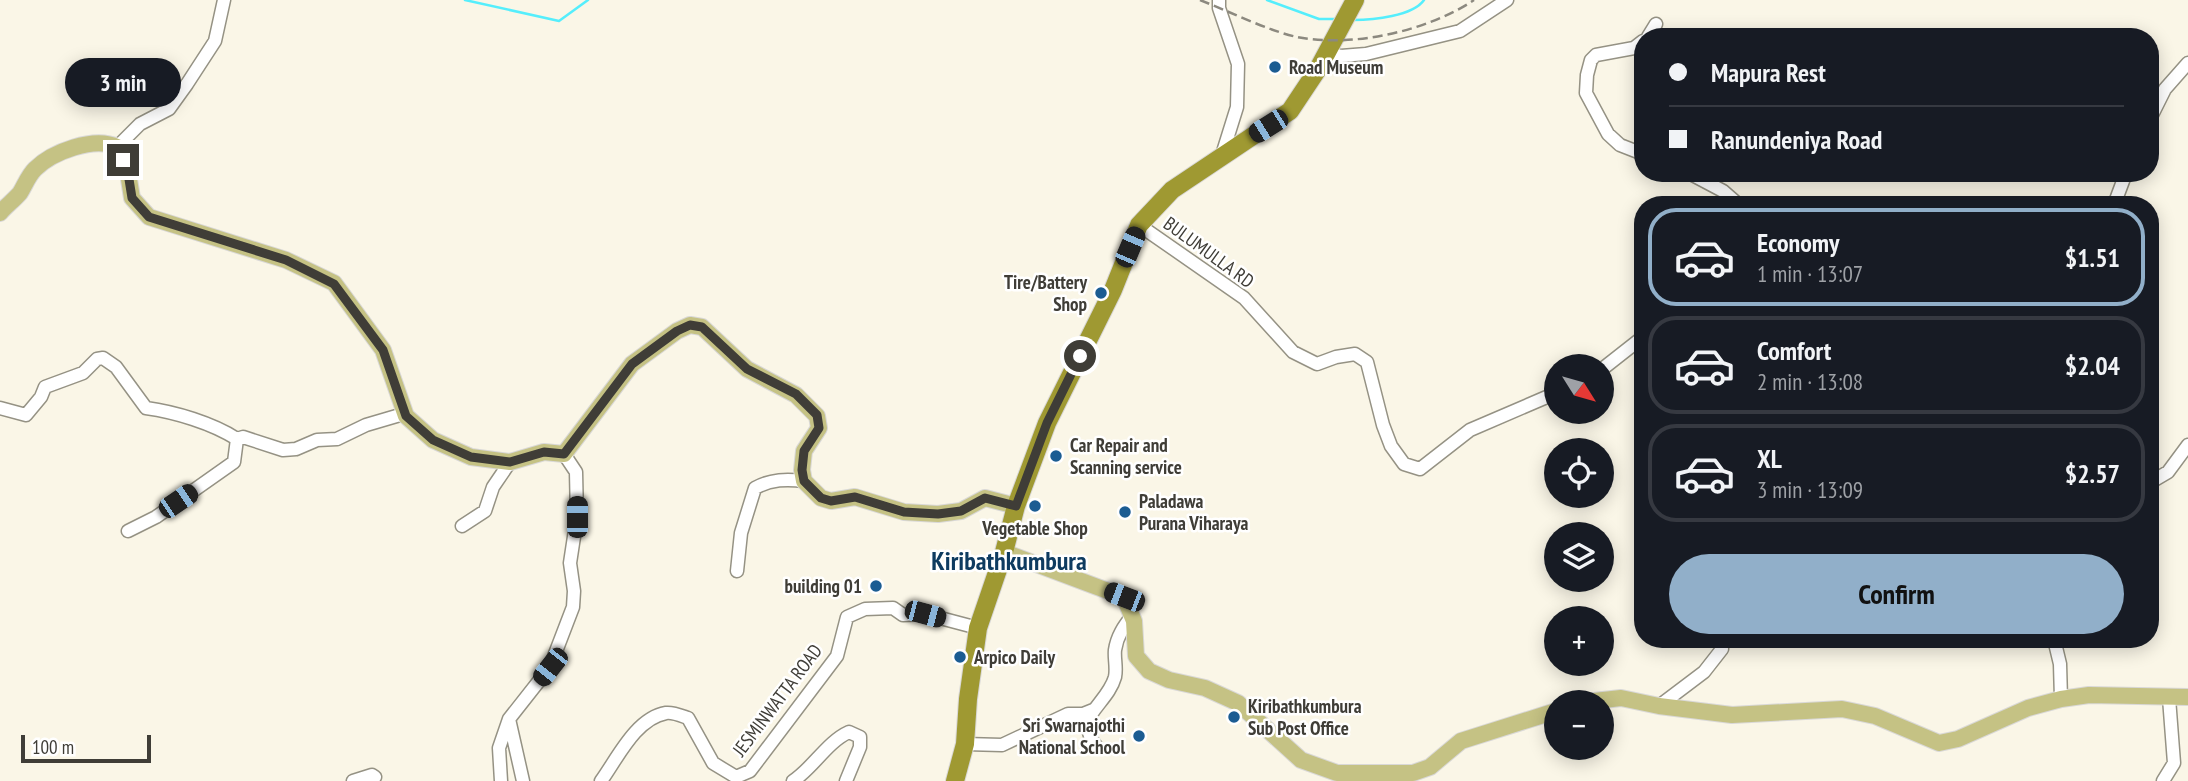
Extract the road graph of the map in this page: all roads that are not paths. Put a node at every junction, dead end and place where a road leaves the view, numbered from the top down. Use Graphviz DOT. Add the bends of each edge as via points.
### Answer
graph roads {
  1 [pos="224,0"];
  2 [pos="1219,0"];
  3 [pos="1355,0"];
  4 [pos="1507,0"];
  5 [pos="1656,24"];
  6 [pos="1654,28"];
  7 [pos="1634,48"];
  8 [pos="1326,54"];
  9 [pos="2188,63"];
  10 [pos="2159,101"];
  11 [pos="117,147"];
  12 [pos="1634,150"];
  13 [pos="1222,155"];
  14 [pos="1706,182"];
  15 [pos="1728,196"];
  16 [pos="0,213"];
  17 [pos="1139,225"];
  18 [pos="1634,344"];
  19 [pos="1614,360"];
  20 [pos="1544,398"];
  21 [pos="0,408"];
  22 [pos="406,416"];
  23 [pos="237,439"];
  24 [pos="2188,445"];
  25 [pos="564,454"];
  26 [pos="510,462"];
  27 [pos="2159,477"];
  28 [pos="804,481"];
  29 [pos="1016,506"];
  30 [pos="462,526"];
  31 [pos="128,531"];
  32 [pos="1004,552"];
  33 [pos="737,571"];
  34 [pos="1133,624"];
  35 [pos="978,628"];
  36 [pos="1722,648"];
  37 [pos="2056,648"];
  38 [pos="2188,697"];
  39 [pos="2169,698"];
  40 [pos="1614,699"];
  41 [pos="2061,699"];
  42 [pos="1659,706"];
  43 [pos="1088,712"];
  44 [pos="1544,715"];
  45 [pos="509,719"];
  46 [pos="965,744"];
  47 [pos="1097,747"];
  48 [pos="713,763"];
  49 [pos="1336,777"];
  50 [pos="354,781"];
  51 [pos="370,781"];
  52 [pos="500,781"];
  53 [pos="523,781"];
  54 [pos="601,781"];
  55 [pos="730,781"];
  56 [pos="793,781"];
  57 [pos="846,781"];
  58 [pos="955,781"];
  59 [pos="2163,781"];
  1 -- 11 [label="street" via="215,41 187,85 169,109 140,124"];
  2 -- 13 [label="street" via="1238,64 1237,107"];
  3 -- 8 [label="highway"];
  4 -- 8 [label="street" via="1460,31 1366,54"];
  5 -- 6 [label="street"];
  7 -- 12 [label="street" via="1596,55 1587,75 1586,93 1608,134"];
  8 -- 13 [label="highway" via="1290,111"];
  9 -- 10 [label="street"];
  11 -- 16 [label="main road" via="89,144 49,157"];
  11 -- 22 [label="main road" via="132,198 149,217 286,260 334,284 383,350"];
  13 -- 17 [label="highway" via="1172,190"];
  14 -- 15 [label="street"];
  17 -- 20 [label="street, BULUMULLA RD" via="1244,298 1293,352 1317,364 1356,354 1367,362 1383,425 1404,464 1420,469 1471,430"];
  17 -- 29 [label="highway" via="1113,290 1047,423"];
  18 -- 19 [label="street"];
  21 -- 23 [label="street" via="26,415 45,387 83,373 103,358 116,367 146,408 171,411"];
  22 -- 23 [label="street" via="296,449"];
  22 -- 26 [label="main road" via="433,440 471,457"];
  23 -- 31 [label="street" via="234,462 156,517"];
  24 -- 27 [label="street"];
  25 -- 26 [label="main road" via="544,452"];
  25 -- 28 [label="main road" via="632,364 690,325 702,327 747,369 796,394 817,415 819,428 804,451"];
  25 -- 45 [label="street" via="576,472 577,517 570,563 573,607 550,667"];
  26 -- 30 [label="street" via="493,487 485,510"];
  28 -- 29 [label="main road" via="821,498 855,497 904,512 961,511 985,498"];
  28 -- 33 [label="street" via="766,482 755,488 741,533"];
  29 -- 32 [label="highway"];
  32 -- 34 [label="main road" via="1124,597"];
  32 -- 35 [label="highway"];
  34 -- 43 [label="street" via="1121,630 1115,675 1107,695"];
  34 -- 49 [label="main road" via="1136,656 1149,671 1238,703 1300,760"];
  35 -- 46 [label="highway"];
  35 -- 48 [label="street, JESMINWATTA ROAD" via="925,614 903,615 893,608 865,609 847,617 837,656 750,771 736,777"];
  36 -- 42 [label="street" via="1704,672"];
  37 -- 41 [label="street"];
  38 -- 39 [label="main road"];
  39 -- 41 [label="main road" via="2089,695"];
  39 -- 59 [label="street" via="2174,763"];
  40 -- 42 [label="main road"];
  41 -- 42 [label="main road" via="1939,743 1875,716 1842,709 1732,715"];
  43 -- 46 [label="street" via="1068,714 1002,745"];
  43 -- 47 [label="street" via="1086,723"];
  44 -- 49 [label="main road" via="1461,741 1430,767 1413,773"];
  45 -- 52 [label="street" via="499,748"];
  45 -- 53 [label="street"];
  46 -- 58 [label="highway"];
  48 -- 54 [label="street, JESMINWATTA ROAD" via="688,718 667,713 647,722 631,738"];
  48 -- 55 [label="street"];
  50 -- 51 [label="street" via="375,777"];
  56 -- 57 [label="street" via="849,732 860,737 860,747"];
}
